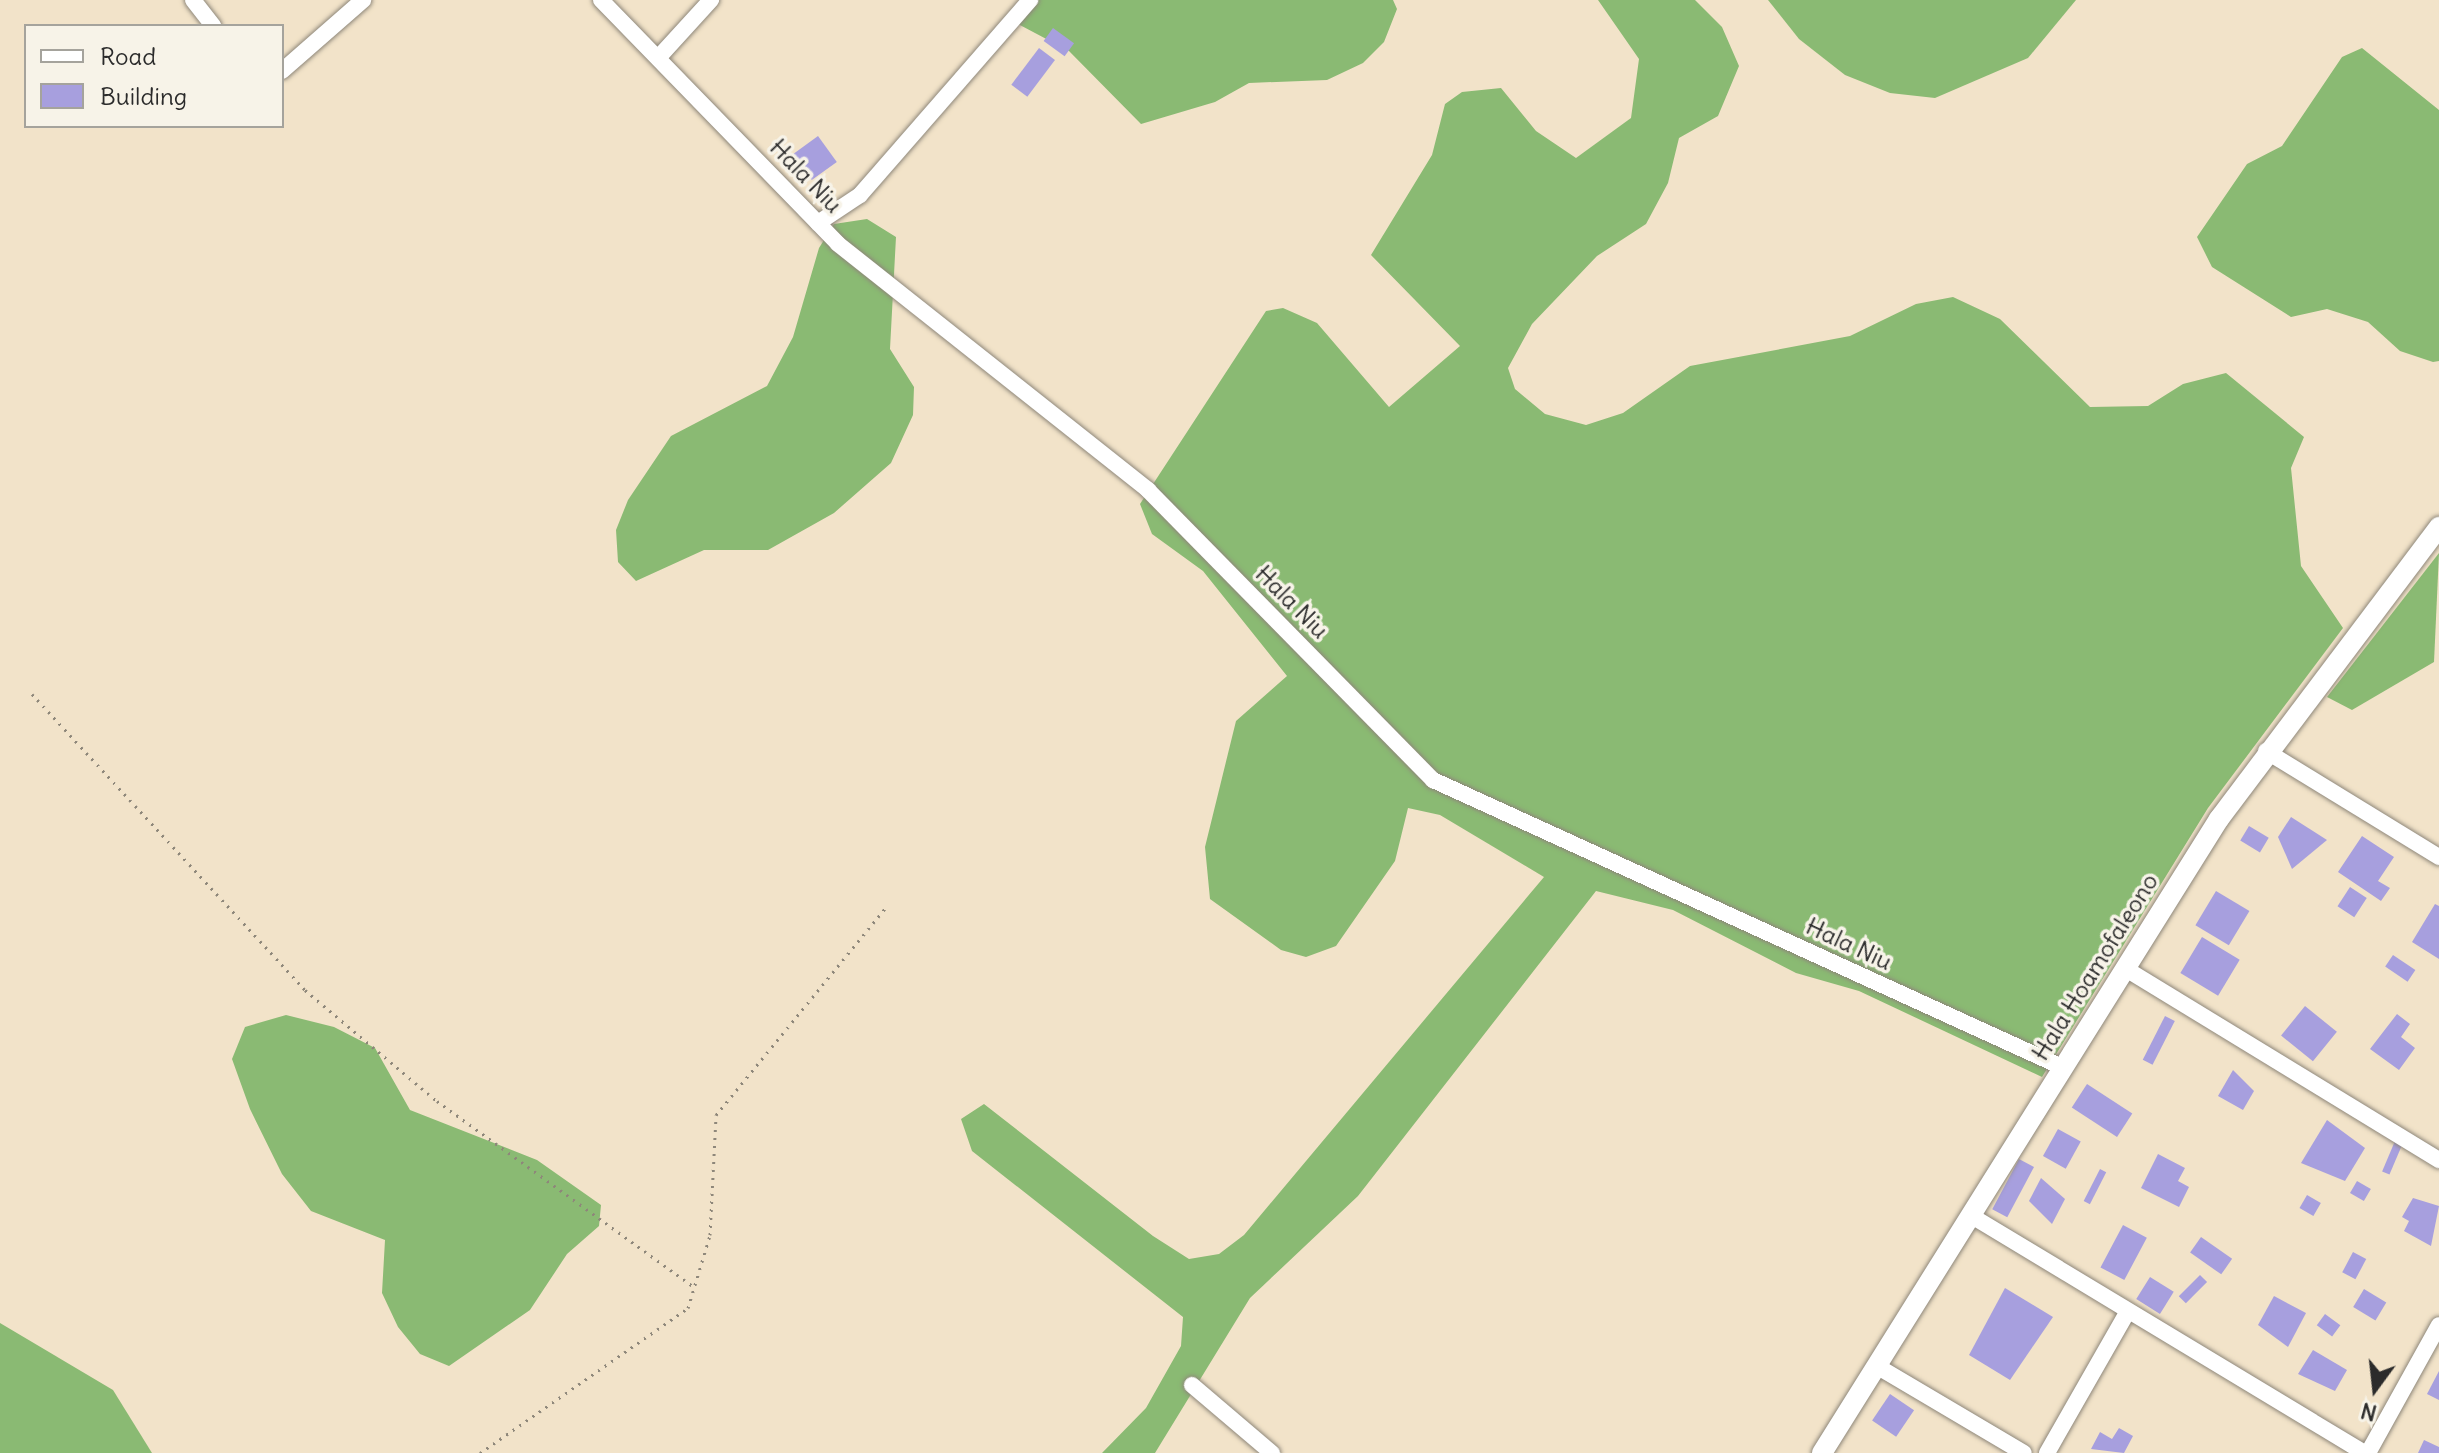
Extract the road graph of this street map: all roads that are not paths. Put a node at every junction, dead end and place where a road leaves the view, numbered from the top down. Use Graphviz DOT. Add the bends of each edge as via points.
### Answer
graph roads {
  1 [pos="193,0"];
  2 [pos="363,0"];
  3 [pos="601,0"];
  4 [pos="711,0"];
  5 [pos="1030,0"];
  6 [pos="211,24"];
  7 [pos="658,58"];
  8 [pos="284,69"];
  9 [pos="818,223"];
  10 [pos="2439,527"];
  11 [pos="2266,751"];
  12 [pos="2439,857"];
  13 [pos="2126,969"];
  14 [pos="2062,1067"];
  15 [pos="2439,1160"];
  16 [pos="1970,1215"];
  17 [pos="2128,1311"];
  18 [pos="2439,1325"];
  19 [pos="1880,1368"];
  20 [pos="1192,1385"];
  21 [pos="1272,1453"];
  22 [pos="1822,1453"];
  23 [pos="2024,1453"];
  24 [pos="2047,1453"];
  25 [pos="2366,1453"];
  1 -- 6 [label="street"];
  2 -- 8 [label="street"];
  3 -- 7 [label="street, Hala Niu"];
  4 -- 7 [label="street"];
  5 -- 9 [label="street" via="860,195"];
  7 -- 9 [label="street, Hala Niu"];
  9 -- 14 [label="street, Hala Niu" via="1148,490 1433,780"];
  10 -- 11 [label="street, Hala Hoamofaleono"];
  11 -- 12 [label="street"];
  11 -- 13 [label="street, Hala Hoamofaleono"];
  13 -- 14 [label="street, Hala Hoamofaleono"];
  13 -- 15 [label="street"];
  14 -- 16 [label="street, Hala Hoamofaleono"];
  16 -- 17 [label="street"];
  16 -- 19 [label="street, Hala Hoamofaleono"];
  17 -- 24 [label="street"];
  17 -- 25 [label="street"];
  18 -- 25 [label="street"];
  19 -- 22 [label="street, Hala Hoamofaleono"];
  19 -- 23 [label="street"];
  20 -- 21 [label="street"];
}
